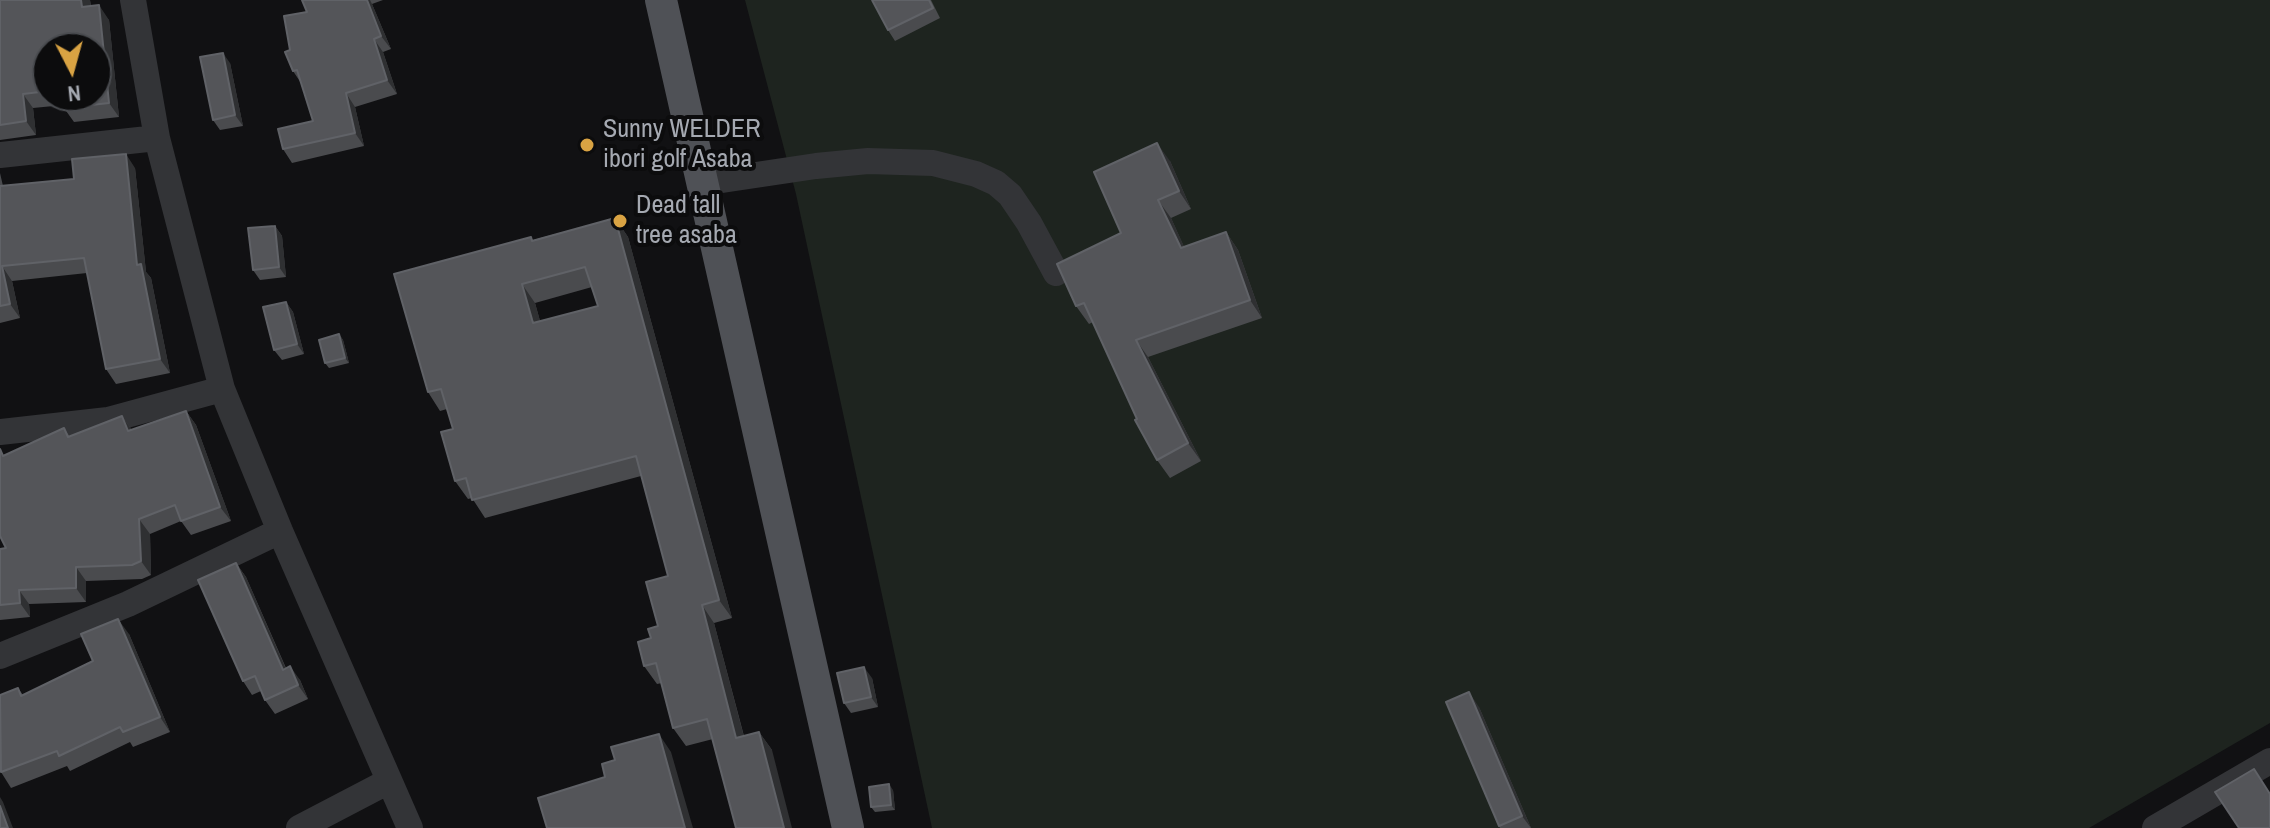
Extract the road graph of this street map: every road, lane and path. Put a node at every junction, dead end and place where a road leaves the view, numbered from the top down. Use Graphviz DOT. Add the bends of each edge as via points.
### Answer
graph roads {
  1 [pos="133,0"];
  2 [pos="661,0"];
  3 [pos="157,138"];
  4 [pos="0,155"];
  5 [pos="702,183"];
  6 [pos="1056,273"];
  7 [pos="222,389"];
  8 [pos="0,432"];
  9 [pos="280,531"];
  10 [pos="0,656"];
  11 [pos="2270,761"];
  12 [pos="389,781"];
  13 [pos="299,828"];
  14 [pos="410,828"];
  15 [pos="848,828"];
  16 [pos="2155,828"];
  1 -- 3 [label="street"];
  2 -- 5 [label="main road"];
  3 -- 4 [label="street"];
  3 -- 7 [label="street"];
  5 -- 6 [label="street" via="868,161 933,163 976,174 1010,195"];
  5 -- 15 [label="main road"];
  7 -- 8 [label="street" via="108,420"];
  7 -- 9 [label="street"];
  9 -- 10 [label="street" via="128,604"];
  9 -- 12 [label="street"];
  11 -- 16 [label="street"];
  12 -- 13 [label="street"];
  12 -- 14 [label="street"];
}
